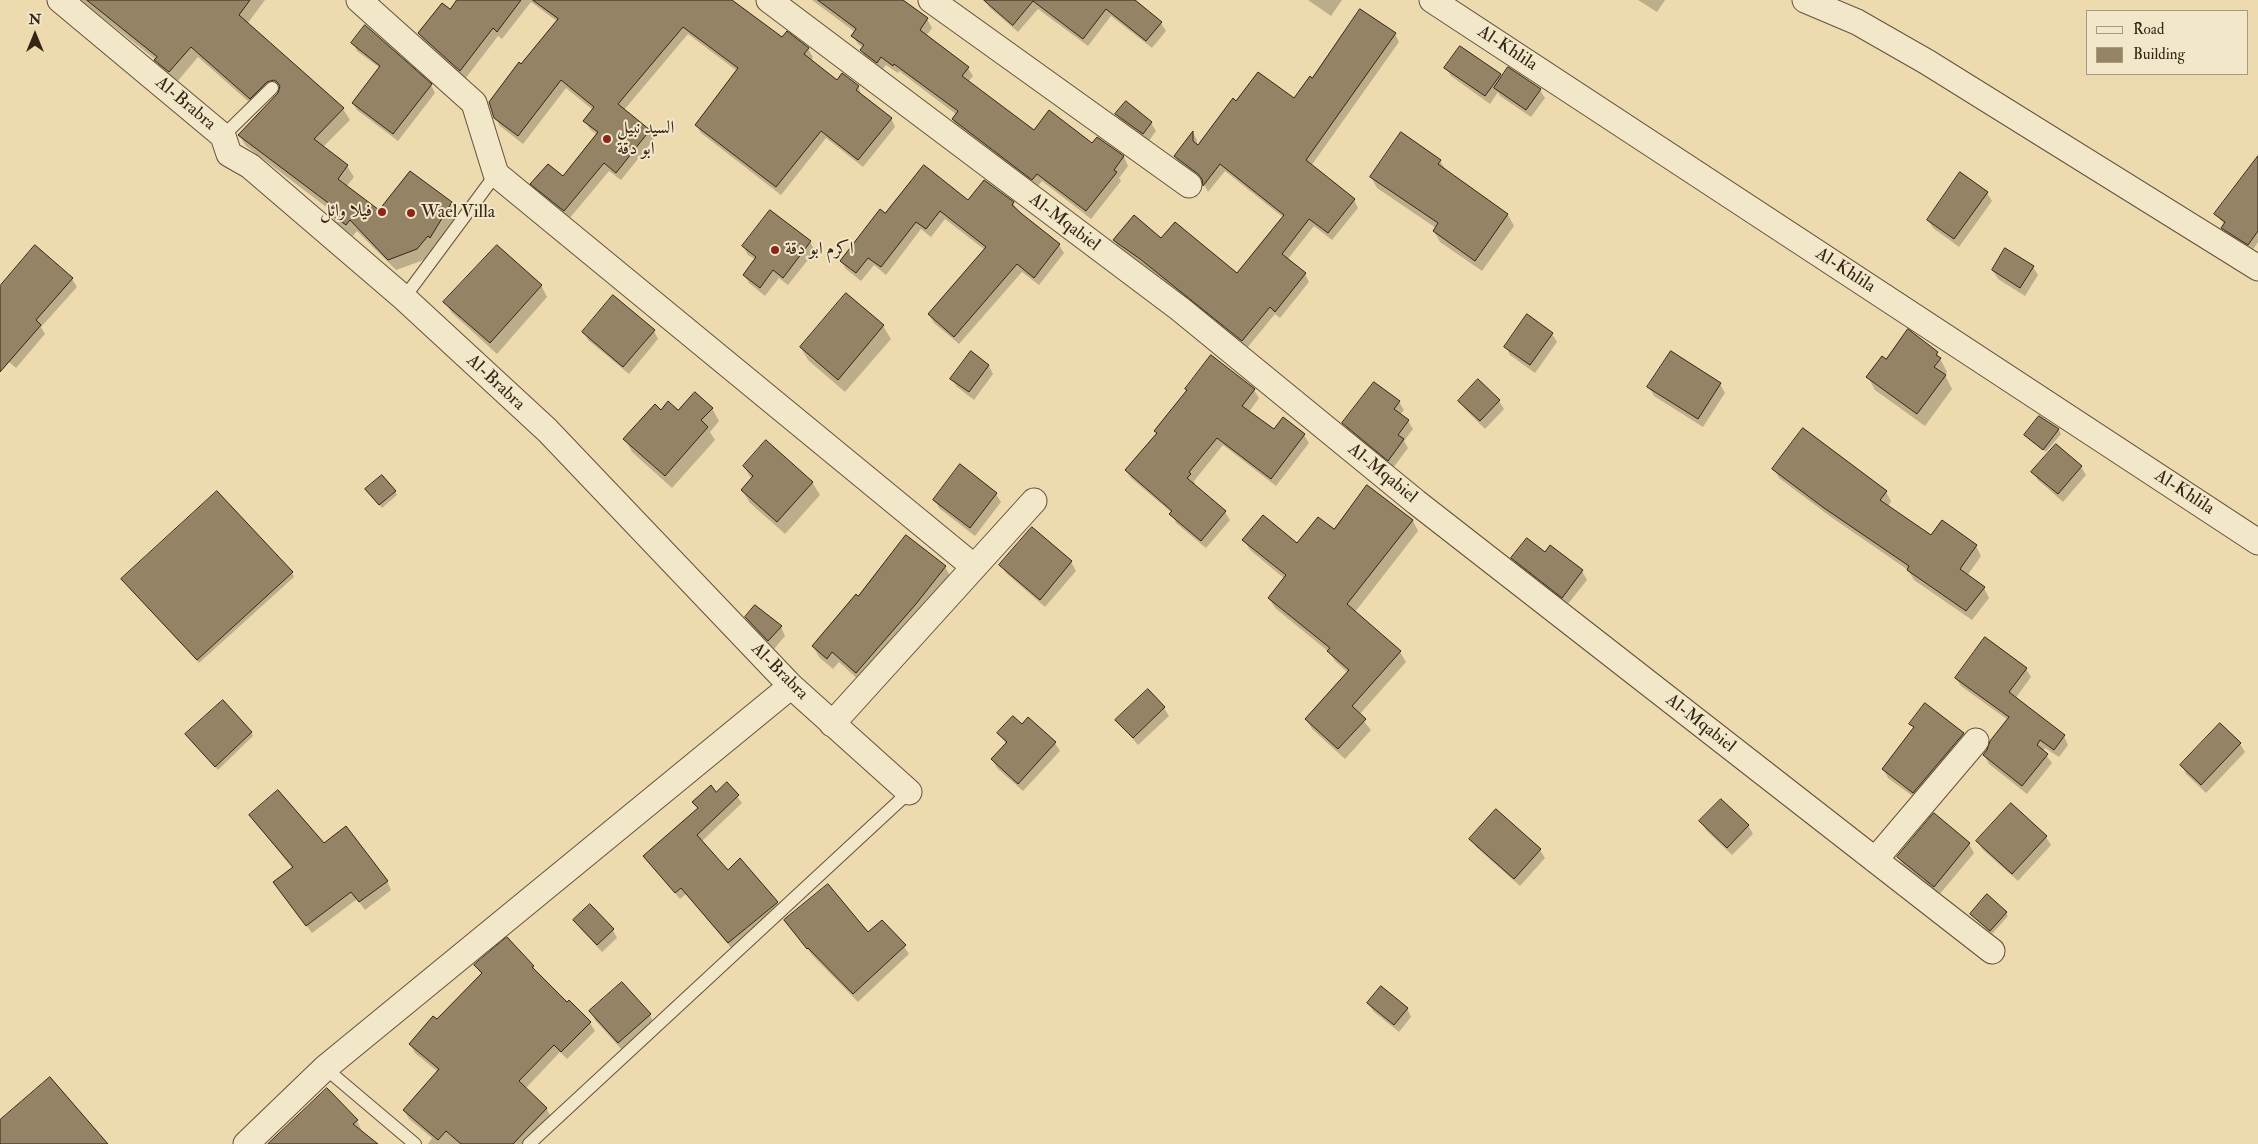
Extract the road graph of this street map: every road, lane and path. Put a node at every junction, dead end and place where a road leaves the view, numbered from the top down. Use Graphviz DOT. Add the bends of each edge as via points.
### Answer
graph roads {
  1 [pos="60,0"];
  2 [pos="359,0"];
  3 [pos="769,0"];
  4 [pos="931,0"];
  5 [pos="1432,0"];
  6 [pos="1805,0"];
  7 [pos="272,88"];
  8 [pos="223,136"];
  9 [pos="496,174"];
  10 [pos="1189,185"];
  11 [pos="2258,268"];
  12 [pos="404,298"];
  13 [pos="1034,501"];
  14 [pos="2258,542"];
  15 [pos="973,566"];
  16 [pos="791,686"];
  17 [pos="832,724"];
  18 [pos="1976,741"];
  19 [pos="909,792"];
  20 [pos="1875,860"];
  21 [pos="1992,951"];
  22 [pos="325,1068"];
  23 [pos="246,1144"];
  24 [pos="415,1144"];
  25 [pos="529,1144"];
  1 -- 8 [label="street, Al-Brabra"];
  2 -- 9 [label="street" via="474,103"];
  3 -- 20 [label="street, Al-Mqabiel" via="1180,309 1416,502"];
  4 -- 10 [label="street"];
  5 -- 14 [label="street, Al-Khlila"];
  6 -- 11 [label="street" via="1856,22 1927,62"];
  7 -- 8 [label="lane"];
  8 -- 12 [label="street, Al-Brabra" via="229,154 250,166"];
  9 -- 12 [label="lane"];
  9 -- 15 [label="street"];
  12 -- 16 [label="street, Al-Brabra" via="547,430"];
  13 -- 15 [label="street"];
  15 -- 17 [label="street"];
  16 -- 17 [label="street, Al-Brabra"];
  16 -- 22 [label="street"];
  17 -- 19 [label="street, Al-Brabra"];
  18 -- 20 [label="street"];
  19 -- 25 [label="lane"];
  20 -- 21 [label="street, Al-Mqabiel"];
  22 -- 23 [label="street"];
  22 -- 24 [label="lane"];
}
